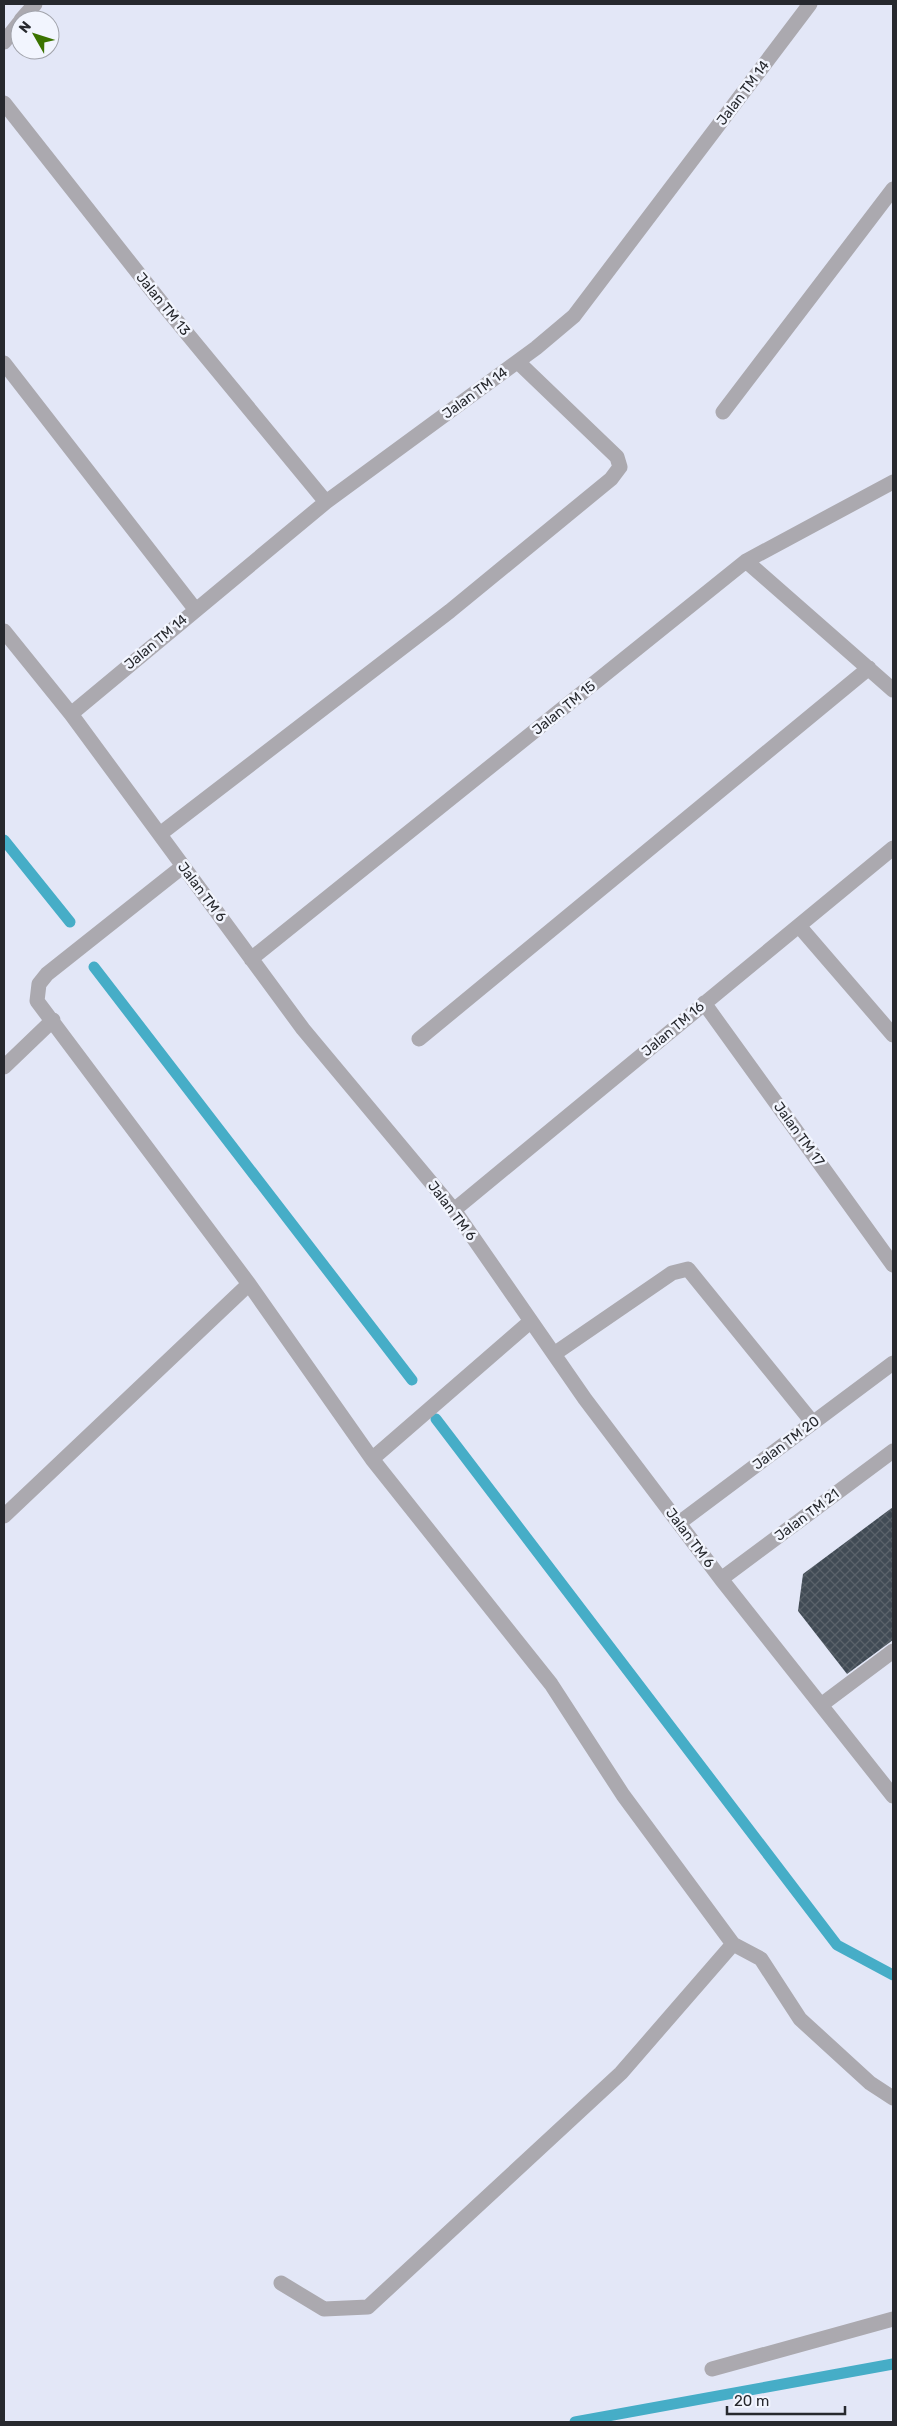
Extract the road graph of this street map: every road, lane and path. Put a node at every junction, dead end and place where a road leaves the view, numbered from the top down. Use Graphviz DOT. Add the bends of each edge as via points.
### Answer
graph roads {
  1 [pos="810,4"];
  2 [pos="4,103"];
  3 [pos="893,189"];
  4 [pos="518,362"];
  5 [pos="4,364"];
  6 [pos="723,412"];
  7 [pos="893,482"];
  8 [pos="326,502"];
  9 [pos="746,561"];
  10 [pos="195,609"];
  11 [pos="4,631"];
  12 [pos="868,668"];
  13 [pos="893,690"];
  14 [pos="71,714"];
  15 [pos="160,834"];
  16 [pos="893,848"];
  17 [pos="182,867"];
  18 [pos="798,926"];
  19 [pos="251,959"];
  20 [pos="704,1003"];
  21 [pos="53,1020"];
  22 [pos="893,1035"];
  23 [pos="420,1038"];
  24 [pos="4,1067"];
  25 [pos="454,1210"];
  26 [pos="893,1265"];
  27 [pos="249,1284"];
  28 [pos="531,1320"];
  29 [pos="554,1354"];
  30 [pos="893,1364"];
  31 [pos="813,1423"];
  32 [pos="893,1451"];
  33 [pos="372,1459"];
  34 [pos="4,1516"];
  35 [pos="679,1523"];
  36 [pos="721,1579"];
  37 [pos="893,1651"];
  38 [pos="821,1705"];
  39 [pos="893,1796"];
  40 [pos="733,1944"];
  41 [pos="893,2098"];
  42 [pos="281,2283"];
  43 [pos="893,2319"];
  44 [pos="712,2369"];
  1 -- 4 [label="street, Jalan TM 14" via="574,316"];
  2 -- 8 [label="street, Jalan TM 13" via="161,302"];
  3 -- 6 [label="street"];
  4 -- 8 [label="street, Jalan TM 14"];
  4 -- 15 [label="street" via="617,457 620,467 611,479 450,611"];
  5 -- 10 [label="street"];
  7 -- 9 [label="street, Jalan TM 15"];
  8 -- 10 [label="street, Jalan TM 14"];
  9 -- 12 [label="street"];
  9 -- 19 [label="street, Jalan TM 15"];
  10 -- 14 [label="street, Jalan TM 14"];
  11 -- 14 [label="street, Jalan TM 6"];
  12 -- 13 [label="street"];
  12 -- 23 [label="street"];
  14 -- 15 [label="street, Jalan TM 6"];
  15 -- 17 [label="street, Jalan TM 6"];
  16 -- 18 [label="street, Jalan TM 16"];
  17 -- 19 [label="street, Jalan TM 6"];
  17 -- 21 [label="street" via="47,974 39,984 37,1001"];
  18 -- 20 [label="street, Jalan TM 16"];
  18 -- 22 [label="street"];
  19 -- 25 [label="street, Jalan TM 6" via="303,1029"];
  20 -- 25 [label="street, Jalan TM 16"];
  20 -- 26 [label="street, Jalan TM 17"];
  21 -- 24 [label="street"];
  21 -- 27 [label="street"];
  25 -- 28 [label="street, Jalan TM 6"];
  27 -- 33 [label="street"];
  27 -- 34 [label="street"];
  28 -- 29 [label="street, Jalan TM 6"];
  28 -- 33 [label="street"];
  29 -- 31 [label="street" via="672,1273 688,1269"];
  29 -- 35 [label="street, Jalan TM 6"];
  30 -- 31 [label="street, Jalan TM 20"];
  31 -- 35 [label="street, Jalan TM 20"];
  32 -- 36 [label="street, Jalan TM 21"];
  33 -- 40 [label="street" via="551,1684 623,1795"];
  35 -- 36 [label="street, Jalan TM 6"];
  36 -- 38 [label="street, Jalan TM 6"];
  37 -- 38 [label="street"];
  38 -- 39 [label="street, Jalan TM 6"];
  40 -- 41 [label="street" via="761,1959 800,2019 870,2083"];
  40 -- 42 [label="street" via="621,2073 368,2307 324,2309"];
  43 -- 44 [label="street"];
}
